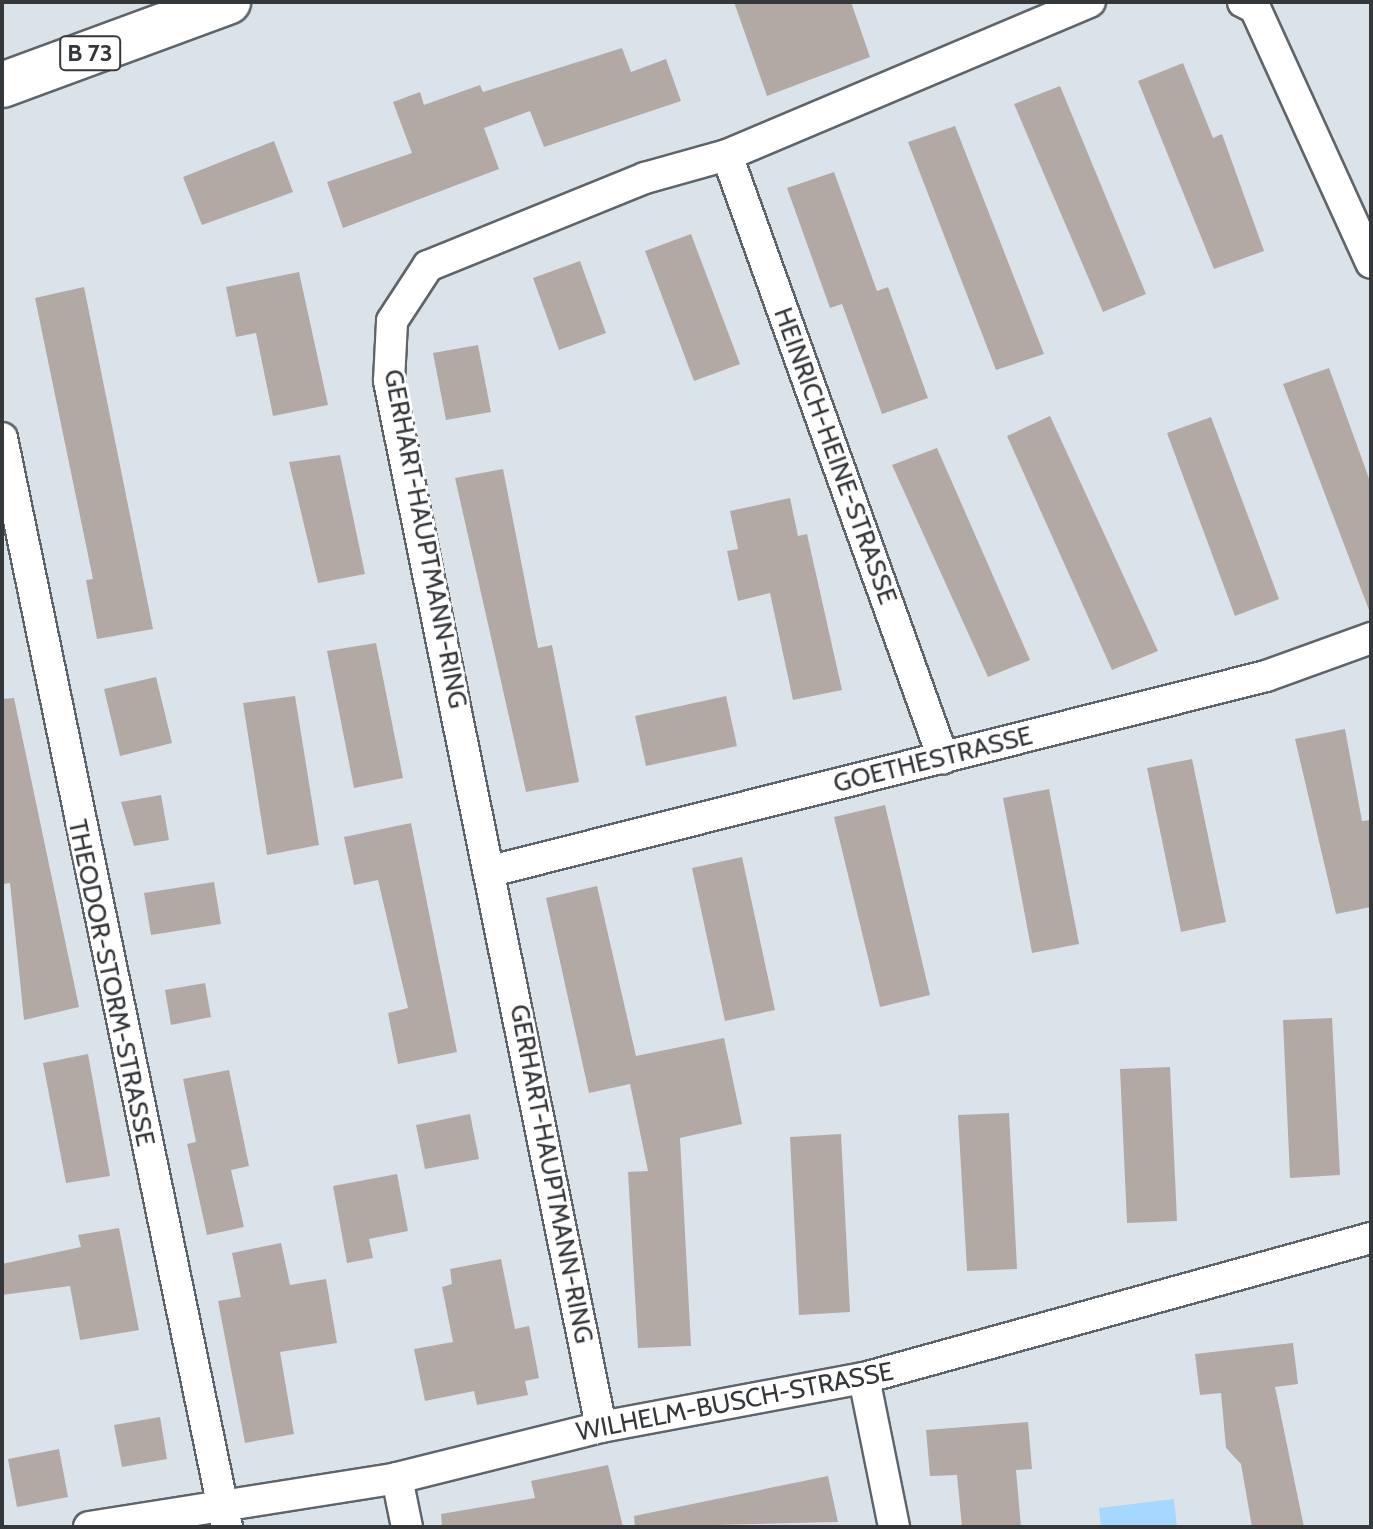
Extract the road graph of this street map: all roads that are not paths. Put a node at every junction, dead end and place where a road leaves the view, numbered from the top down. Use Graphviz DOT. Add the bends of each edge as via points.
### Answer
graph roads {
  1 [pos="228,2"];
  2 [pos="1090,2"];
  3 [pos="1243,2"];
  4 [pos="2,85"];
  5 [pos="727,155"];
  6 [pos="1371,263"];
  7 [pos="2,438"];
  8 [pos="1371,638"];
  9 [pos="943,758"];
  10 [pos="491,871"];
  11 [pos="1371,1238"];
  12 [pos="864,1378"];
  13 [pos="601,1427"];
  14 [pos="397,1478"];
  15 [pos="224,1516"];
  16 [pos="89,1527"];
  17 [pos="407,1527"];
  18 [pos="894,1527"];
  1 -- 4 [label="main road, B 73"];
  2 -- 5 [label="street, GERHART-HAUPTMANN-RING"];
  3 -- 6 [label="street" via="1255,8"];
  5 -- 9 [label="street, HEINRICH-HEINE-STRASSE"];
  5 -- 10 [label="street, GERHART-HAUPTMANN-RING" via="645,178 428,266 392,321 389,381"];
  7 -- 15 [label="street, THEODOR-STORM-STRASSE"];
  8 -- 9 [label="street, GOETHESTRASSE" via="1266,676"];
  9 -- 10 [label="street, GOETHESTRASSE"];
  10 -- 13 [label="street, GERHART-HAUPTMANN-RING"];
  11 -- 12 [label="street, WILHELM-BUSCH-STRASSE"];
  12 -- 13 [label="street, WILHELM-BUSCH-STRASSE"];
  12 -- 18 [label="street"];
  13 -- 14 [label="street, WILHELM-BUSCH-STRASSE"];
  14 -- 15 [label="street, WILHELM-BUSCH-STRASSE"];
  14 -- 17 [label="street"];
  15 -- 16 [label="street, WILHELM-BUSCH-STRASSE"];
}
